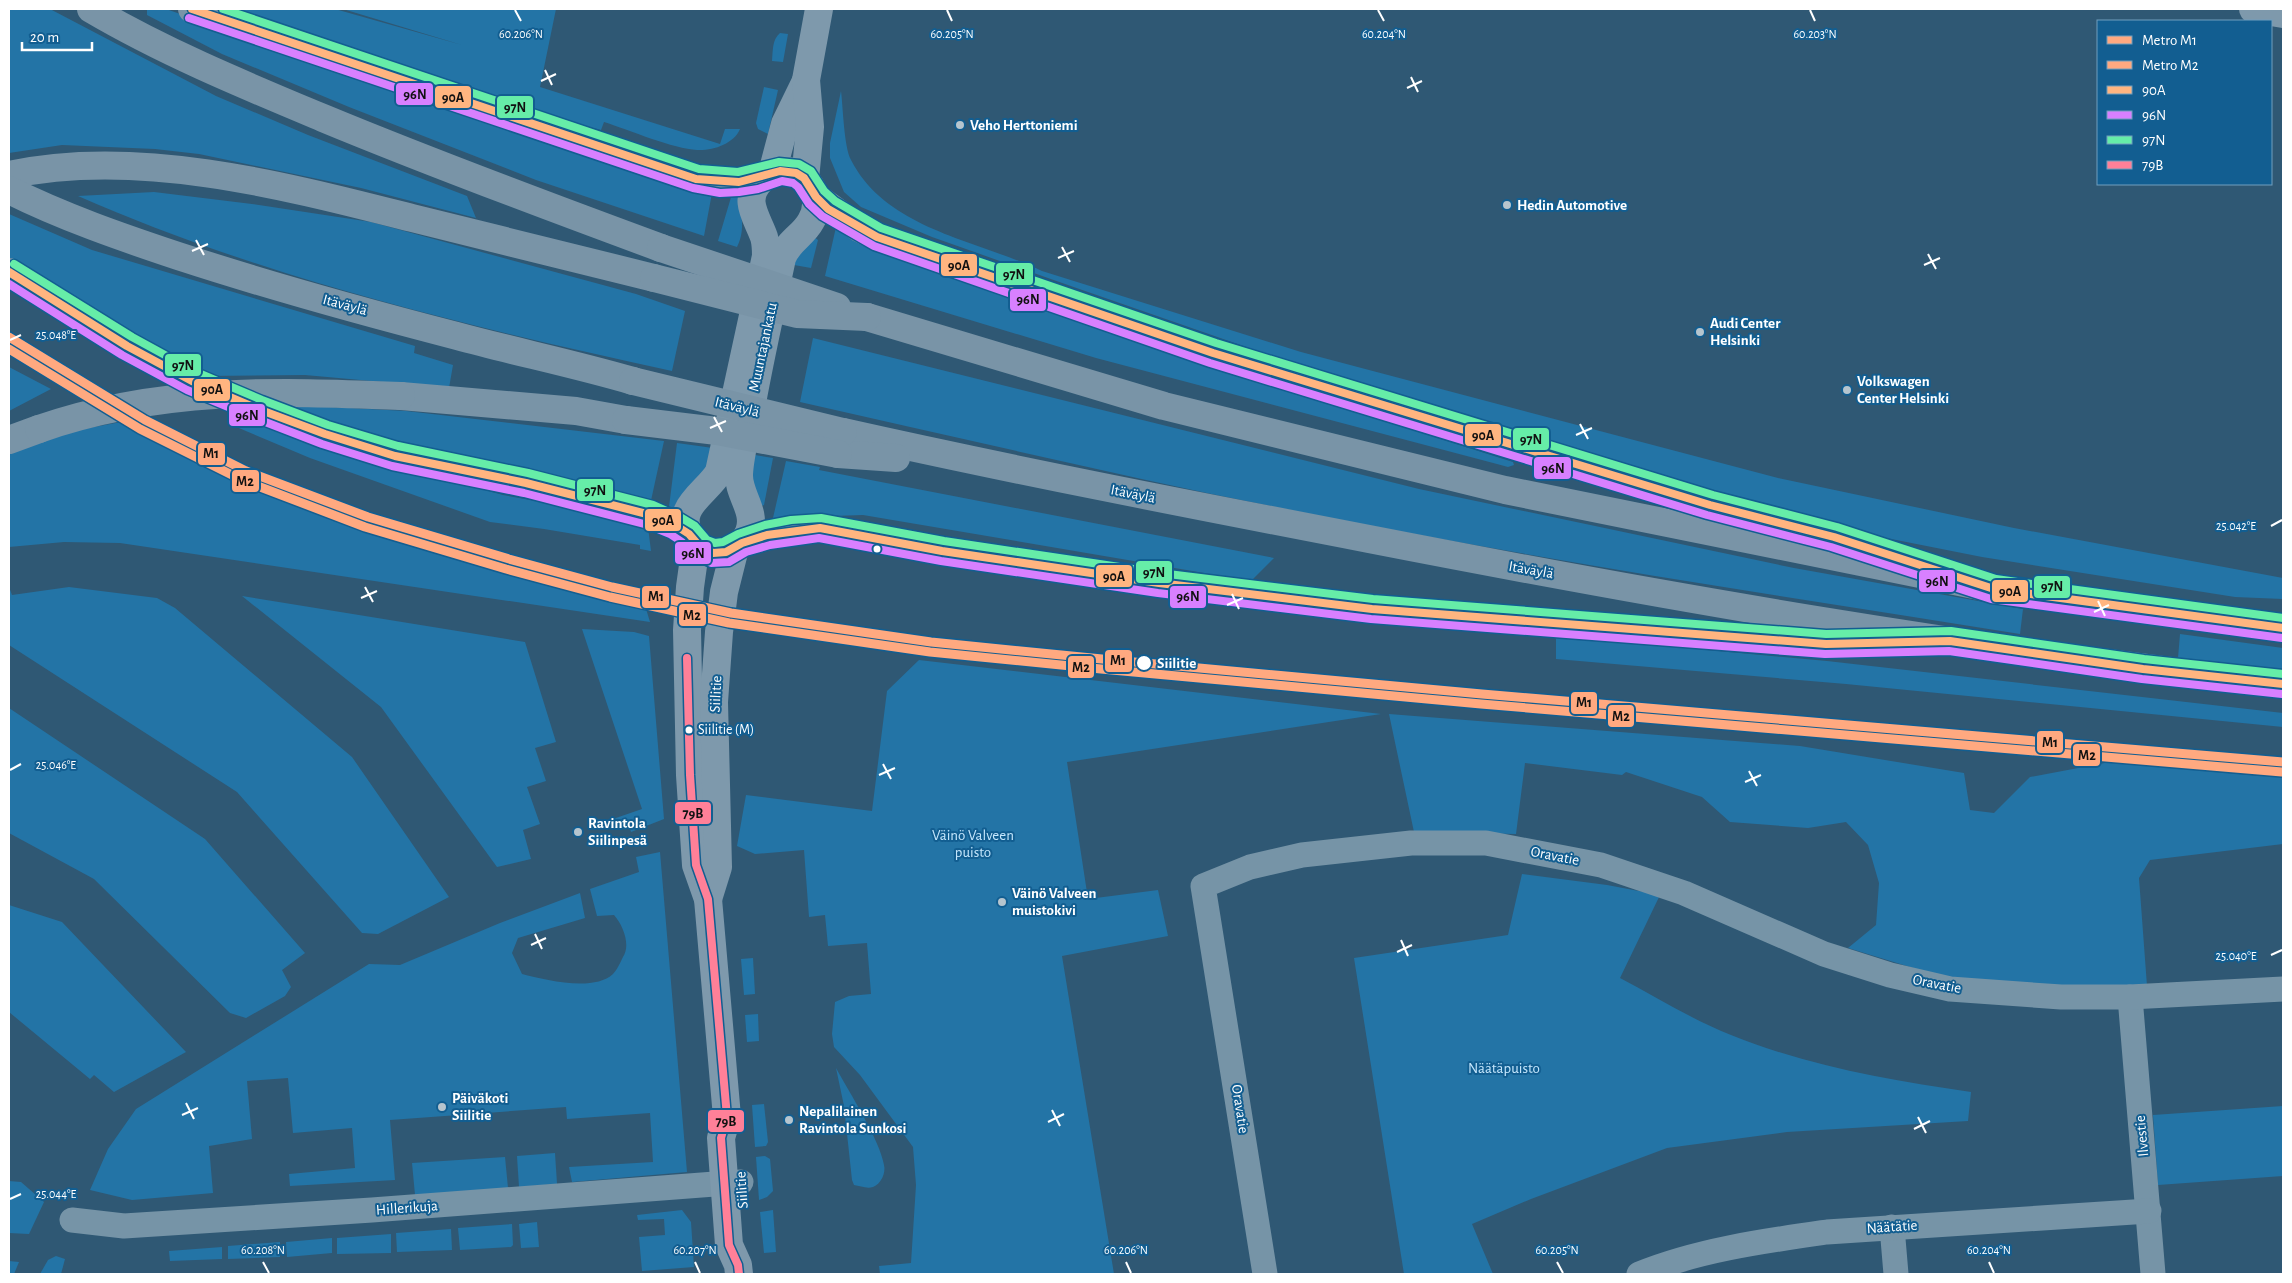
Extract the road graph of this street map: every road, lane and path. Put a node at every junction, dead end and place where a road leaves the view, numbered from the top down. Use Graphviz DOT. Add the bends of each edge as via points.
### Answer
graph roads {
  1 [pos="90,9"];
  2 [pos="192,9"];
  3 [pos="819,9"];
  4 [pos="2253,9"];
  5 [pos="2283,14"];
  6 [pos="806,80"];
  7 [pos="9,175"];
  8 [pos="768,175"];
  9 [pos="810,188"];
  10 [pos="9,190"];
  11 [pos="9,272"];
  12 [pos="867,317"];
  13 [pos="9,440"];
  14 [pos="840,443"];
  15 [pos="693,539"];
  16 [pos="739,545"];
  17 [pos="1994,589"];
  18 [pos="2283,628"];
  19 [pos="1950,641"];
  20 [pos="2283,684"];
  21 [pos="708,899"];
  22 [pos="2283,989"];
  23 [pos="2130,997"];
  24 [pos="733,1183"];
  25 [pos="2149,1210"];
  26 [pos="72,1220"];
  27 [pos="1892,1227"];
  28 [pos="739,1269"];
  29 [pos="1265,1274"];
  30 [pos="1639,1274"];
  31 [pos="1896,1274"];
  32 [pos="2153,1274"];
  1 -- 12 [label="highway, bridge" via="262,93 499,188 661,248"];
  2 -- 8 [label="highway" via="696,179 726,184"];
  3 -- 6 [label="main road"];
  4 -- 5 [label="main road"];
  6 -- 8 [label="main road" via="785,124"];
  6 -- 9 [label="main road"];
  7 -- 12 [label="highway, bridge" via="114,164 162,168 304,192 797,314"];
  8 -- 9 [label="main road" via="789,171"];
  8 -- 15 [label="main road, Muuntajankatu" via="756,186 751,198 766,256 719,472 688,509 686,522"];
  9 -- 16 [label="main road, Muuntajankatu" via="814,215 786,247 782,258 739,472 740,490 751,519 749,532"];
  9 -- 17 [label="highway" via="859,228 877,237 1213,353 1710,505 1834,537"];
  10 -- 14 [label="highway, Itäväylä, bridge" via="39,205 137,242 224,271 459,337 577,365"];
  11 -- 15 [label="highway" via="127,346 192,381 258,409 395,456 651,514 675,525"];
  12 -- 17 [label="highway" via="1164,406 1505,490"];
  13 -- 14 [label="highway, bridge" via="107,408 181,397 289,392 401,396 576,411 716,431"];
  14 -- 19 [label="highway, Itäväylä" via="972,461 1478,560"];
  15 -- 16 [label="main road" via="713,553 726,552"];
  15 -- 21 [label="main road, Siilitie" via="687,630 690,775 696,865"];
  16 -- 19 [label="highway" via="792,530 820,528 942,551 1159,583 1372,609 1826,644"];
  16 -- 21 [label="main road, Siilitie" via="724,592 719,632 714,702 718,867"];
  17 -- 18 [label="highway"];
  19 -- 20 [label="highway, Itäväylä" via="2143,669"];
  21 -- 24 [label="main road, Siilitie" via="727,1117 738,1136"];
  22 -- 23 [label="street, Oravatie"];
  23 -- 25 [label="street, Ilvestie"];
  23 -- 29 [label="street, Oravatie" via="2061,997 1960,990 1890,975 1824,954 1684,893 1624,872 1486,843 1411,843 1302,855 1250,867 1203,886"];
  24 -- 26 [label="street, Hillerikuja" via="124,1226"];
  24 -- 28 [label="main road, Siilitie" via="746,1244"];
  25 -- 27 [label="street, Näätätie"];
  25 -- 32 [label="street, Ilvestie"];
  27 -- 30 [label="street, Näätätie" via="1774,1240 1708,1254"];
  27 -- 31 [label="street"];
}
